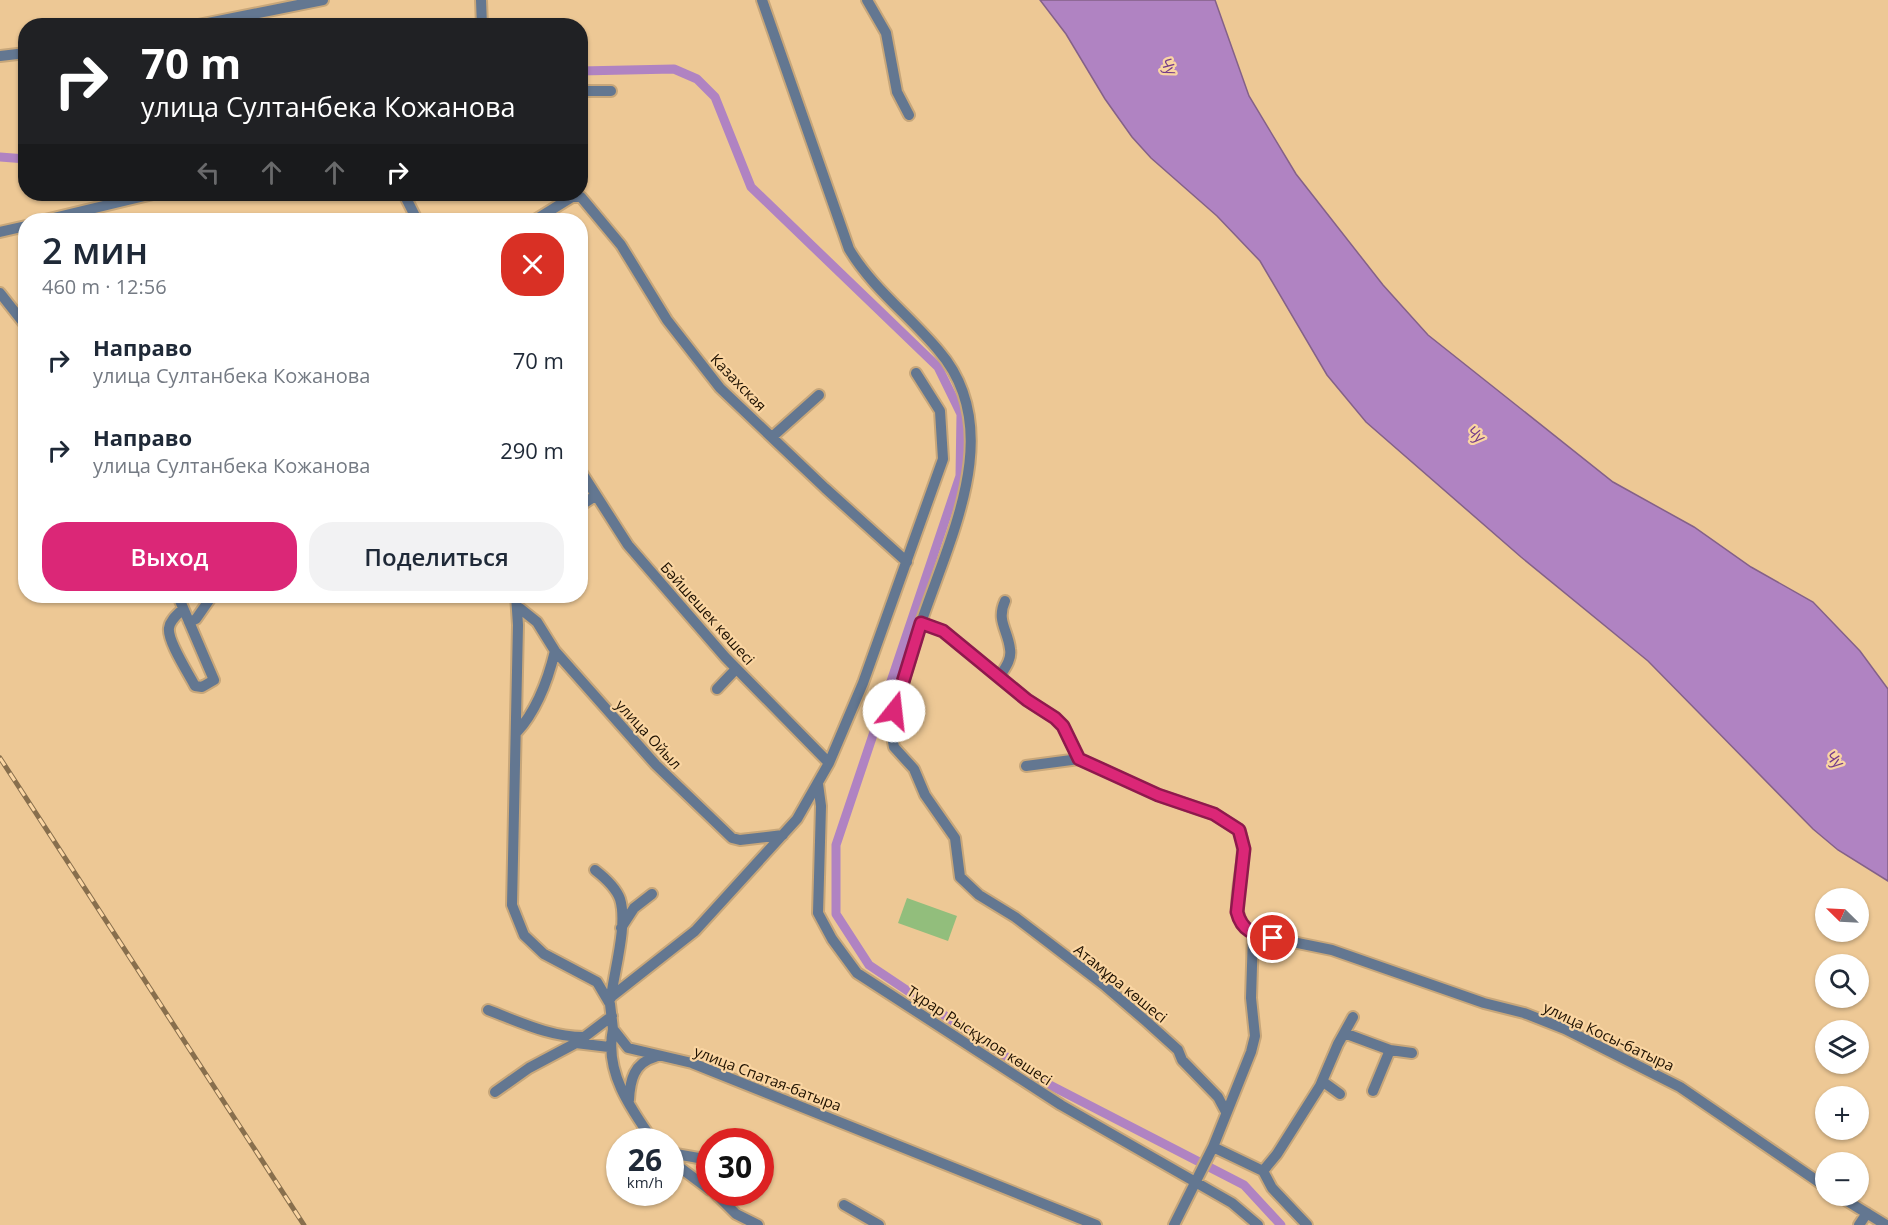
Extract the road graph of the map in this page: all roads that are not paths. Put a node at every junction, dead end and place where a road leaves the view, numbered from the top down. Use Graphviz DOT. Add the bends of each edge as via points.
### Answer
graph roads {
  1 [pos="322,0"];
  2 [pos="481,0"];
  3 [pos="762,0"];
  4 [pos="867,0"];
  5 [pos="233,18"];
  6 [pos="482,18"];
  7 [pos="18,53"];
  8 [pos="0,56"];
  9 [pos="588,91"];
  10 [pos="611,91"];
  11 [pos="909,115"];
  12 [pos="124,201"];
  13 [pos="566,201"];
  14 [pos="584,201"];
  15 [pos="74,213"];
  16 [pos="546,213"];
  17 [pos="18,227"];
  18 [pos="0,232"];
  19 [pos="0,293"];
  20 [pos="18,316"];
  21 [pos="916,373"];
  22 [pos="819,395"];
  23 [pos="772,437"];
  24 [pos="588,485"];
  25 [pos="594,496"];
  26 [pos="588,500"];
  27 [pos="907,562"];
  28 [pos="1005,601"];
  29 [pos="181,603"];
  30 [pos="207,603"];
  31 [pos="517,603"];
  32 [pos="519,603"];
  33 [pos="183,609"];
  34 [pos="189,622"];
  35 [pos="921,623"];
  36 [pos="555,651"];
  37 [pos="736,669"];
  38 [pos="1000,676"];
  39 [pos="717,689"];
  40 [pos="517,732"];
  41 [pos="1079,759"];
  42 [pos="829,763"];
  43 [pos="1026,766"];
  44 [pos="818,784"];
  45 [pos="783,835"];
  46 [pos="595,870"];
  47 [pos="652,894"];
  48 [pos="621,928"];
  49 [pos="1253,934"];
  50 [pos="611,1000"];
  51 [pos="488,1010"];
  52 [pos="612,1016"];
  53 [pos="1353,1017"];
  54 [pos="613,1029"];
  55 [pos="1344,1033"];
  56 [pos="580,1040"];
  57 [pos="609,1047"];
  58 [pos="1390,1050"];
  59 [pos="1412,1053"];
  60 [pos="656,1056"];
  61 [pos="1322,1082"];
  62 [pos="1373,1090"];
  63 [pos="495,1092"];
  64 [pos="1340,1094"];
  65 [pos="629,1101"];
  66 [pos="1226,1112"];
  67 [pos="645,1128"];
  68 [pos="1212,1150"];
  69 [pos="1263,1171"];
  70 [pos="1815,1179"];
  71 [pos="1198,1180"];
  72 [pos="844,1205"];
  73 [pos="728,1206"];
  74 [pos="1855,1206"];
  75 [pos="1867,1213"];
  76 [pos="758,1225"];
  77 [pos="879,1225"];
  78 [pos="1096,1225"];
  79 [pos="1174,1225"];
  80 [pos="1258,1225"];
  81 [pos="1307,1225"];
  82 [pos="1859,1225"];
  83 [pos="1886,1225"];
  1 -- 5 [label="street"];
  2 -- 6 [label="street"];
  3 -- 35 [label="street, Атамұра көшесі" via="849,249 864,274 940,351 953,369 967,402 972,464"];
  4 -- 11 [label="street" via="886,33 897,92"];
  7 -- 8 [label="street"];
  9 -- 10 [label="street"];
  12 -- 15 [label="street"];
  13 -- 16 [label="street, Казахская"];
  14 -- 23 [label="street, Казахская" via="621,245 691,354"];
  17 -- 18 [label="street"];
  19 -- 20 [label="street"];
  21 -- 27 [label="street" via="940,411 944,453 937,483"];
  22 -- 23 [label="street"];
  23 -- 27 [label="street, Казахская"];
  24 -- 25 [label="street, Бәйшешек көшесі"];
  25 -- 26 [label="street"];
  25 -- 37 [label="street, Бәйшешек көшесі" via="628,545"];
  27 -- 42 [label="street"];
  28 -- 38 [label="street" via="1001,627 1010,649"];
  29 -- 33 [label="street"];
  30 -- 34 [label="street"];
  31 -- 40 [label="street"];
  32 -- 36 [label="street, улица Ойыл" via="537,622"];
  33 -- 34 [label="street"];
  33 -- 34 [label="street" via="169,628 171,640 195,686 202,687 214,680"];
  35 -- 38 [label="street" via="943,631"];
  35 -- 66 [label="street, Атамұра көшесі" via="890,726 890,739 914,769 925,795 955,838 960,878 1133,1009 1178,1050"];
  36 -- 40 [label="street" via="538,700"];
  36 -- 45 [label="street, улица Ойыл" via="656,765 732,838"];
  37 -- 39 [label="street"];
  37 -- 42 [label="street, Бәйшешек көшесі"];
  38 -- 41 [label="street" via="1063,726"];
  40 -- 50 [label="street" via="512,905 524,936 544,954 597,982"];
  41 -- 43 [label="street"];
  41 -- 49 [label="street" via="1158,795 1214,814 1239,830 1244,849 1237,912 1243,928"];
  42 -- 44 [label="street"];
  44 -- 45 [label="street"];
  44 -- 71 [label="street, Тұрар Рысқұлов көшесі" via="818,913 857,973 1061,1105"];
  45 -- 50 [label="street" via="695,931"];
  46 -- 48 [label="street" via="620,899"];
  47 -- 48 [label="street" via="634,908"];
  48 -- 50 [label="street"];
  49 -- 66 [label="street" via="1251,998 1255,1036"];
  49 -- 70 [label="street, улица Косы-батыра" via="1332,950 1565,1029 1680,1087"];
  50 -- 52 [label="street"];
  51 -- 56 [label="street" via="524,1025"];
  52 -- 54 [label="street"];
  52 -- 56 [label="street"];
  53 -- 55 [label="street"];
  54 -- 57 [label="street"];
  54 -- 60 [label="street, улица Спатая-батыра" via="628,1048"];
  55 -- 58 [label="street"];
  55 -- 61 [label="street"];
  56 -- 57 [label="street"];
  56 -- 63 [label="street"];
  57 -- 65 [label="street" via="614,1078"];
  58 -- 59 [label="street"];
  58 -- 62 [label="street"];
  60 -- 65 [label="street" via="636,1069"];
  60 -- 78 [label="street, улица Спатая-батыра" via="692,1063"];
  61 -- 64 [label="street"];
  61 -- 69 [label="street"];
  65 -- 67 [label="street"];
  66 -- 68 [label="street"];
  68 -- 69 [label="street"];
  68 -- 71 [label="street"];
  69 -- 81 [label="street" via="1272,1188"];
  71 -- 79 [label="street"];
  71 -- 80 [label="street, Тұрар Рысқұлов көшесі"];
  72 -- 77 [label="street"];
  73 -- 76 [label="street"];
  74 -- 75 [label="street"];
  75 -- 82 [label="street"];
  75 -- 83 [label="street"];
}
